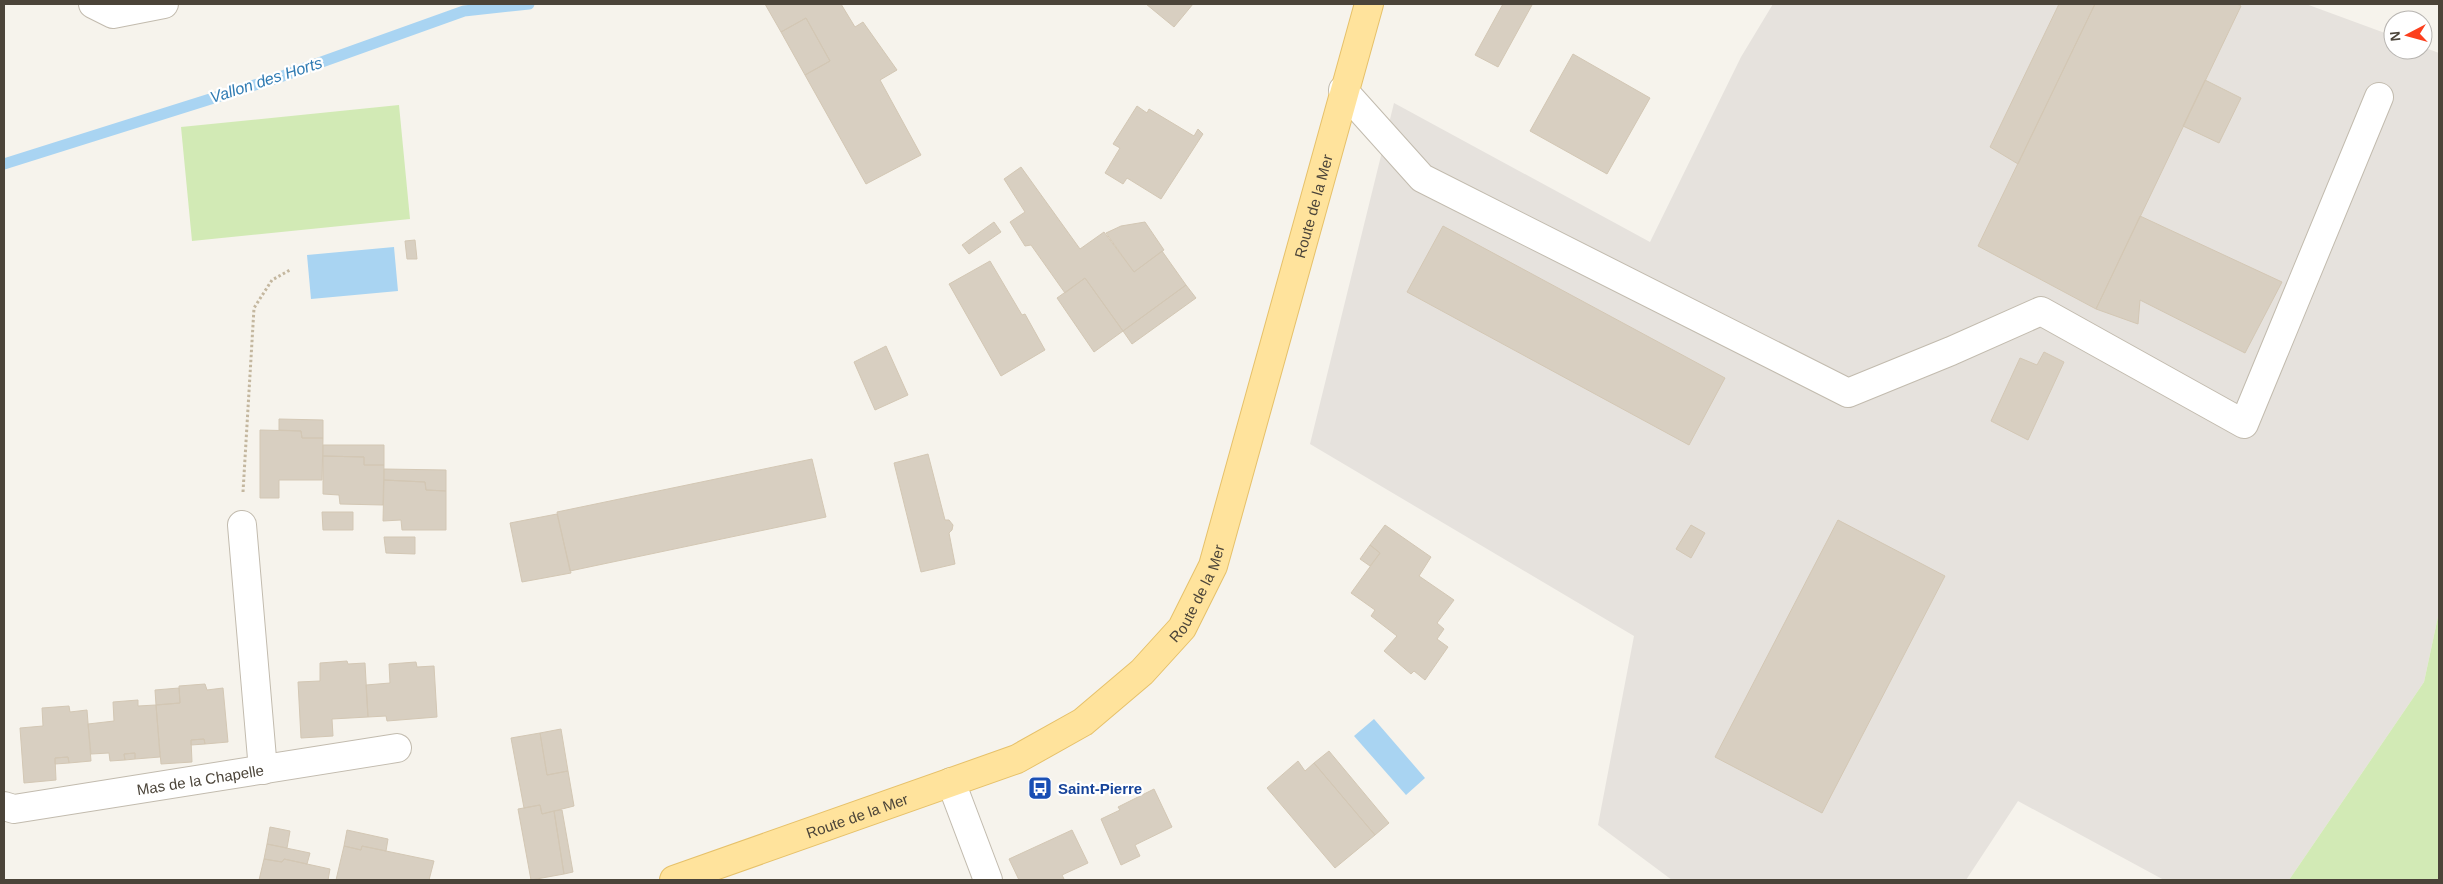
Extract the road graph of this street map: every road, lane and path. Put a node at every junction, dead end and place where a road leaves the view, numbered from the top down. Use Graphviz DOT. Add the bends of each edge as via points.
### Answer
graph roads {
  1 [pos="93,4"];
  2 [pos="164,4"];
  3 [pos="1368,4"];
  4 [pos="1343,90"];
  5 [pos="2380,96"];
  6 [pos="290,270"];
  7 [pos="242,525"];
  8 [pos="397,748"];
  9 [pos="262,770"];
  10 [pos="951,782"];
  11 [pos="4,806"];
  12 [pos="674,880"];
  13 [pos="988,880"];
  1 -- 2 [label="street" via="112,14"];
  3 -- 4 [label="main road, Route de la Mer"];
  4 -- 5 [label="street" via="1422,178 1848,393 1951,352 2041,311 2244,424"];
  4 -- 10 [label="main road, Route de la Mer" via="1213,566 1182,628 1142,672 1083,722 1017,759"];
  6 -- 7 [label="path" via="272,280 254,308"];
  7 -- 9 [label="street"];
  8 -- 9 [label="street, Mas de la Chapelle"];
  9 -- 11 [label="street, Mas de la Chapelle" via="14,808"];
  10 -- 12 [label="main road, Route de la Mer"];
  10 -- 13 [label="street"];
}
